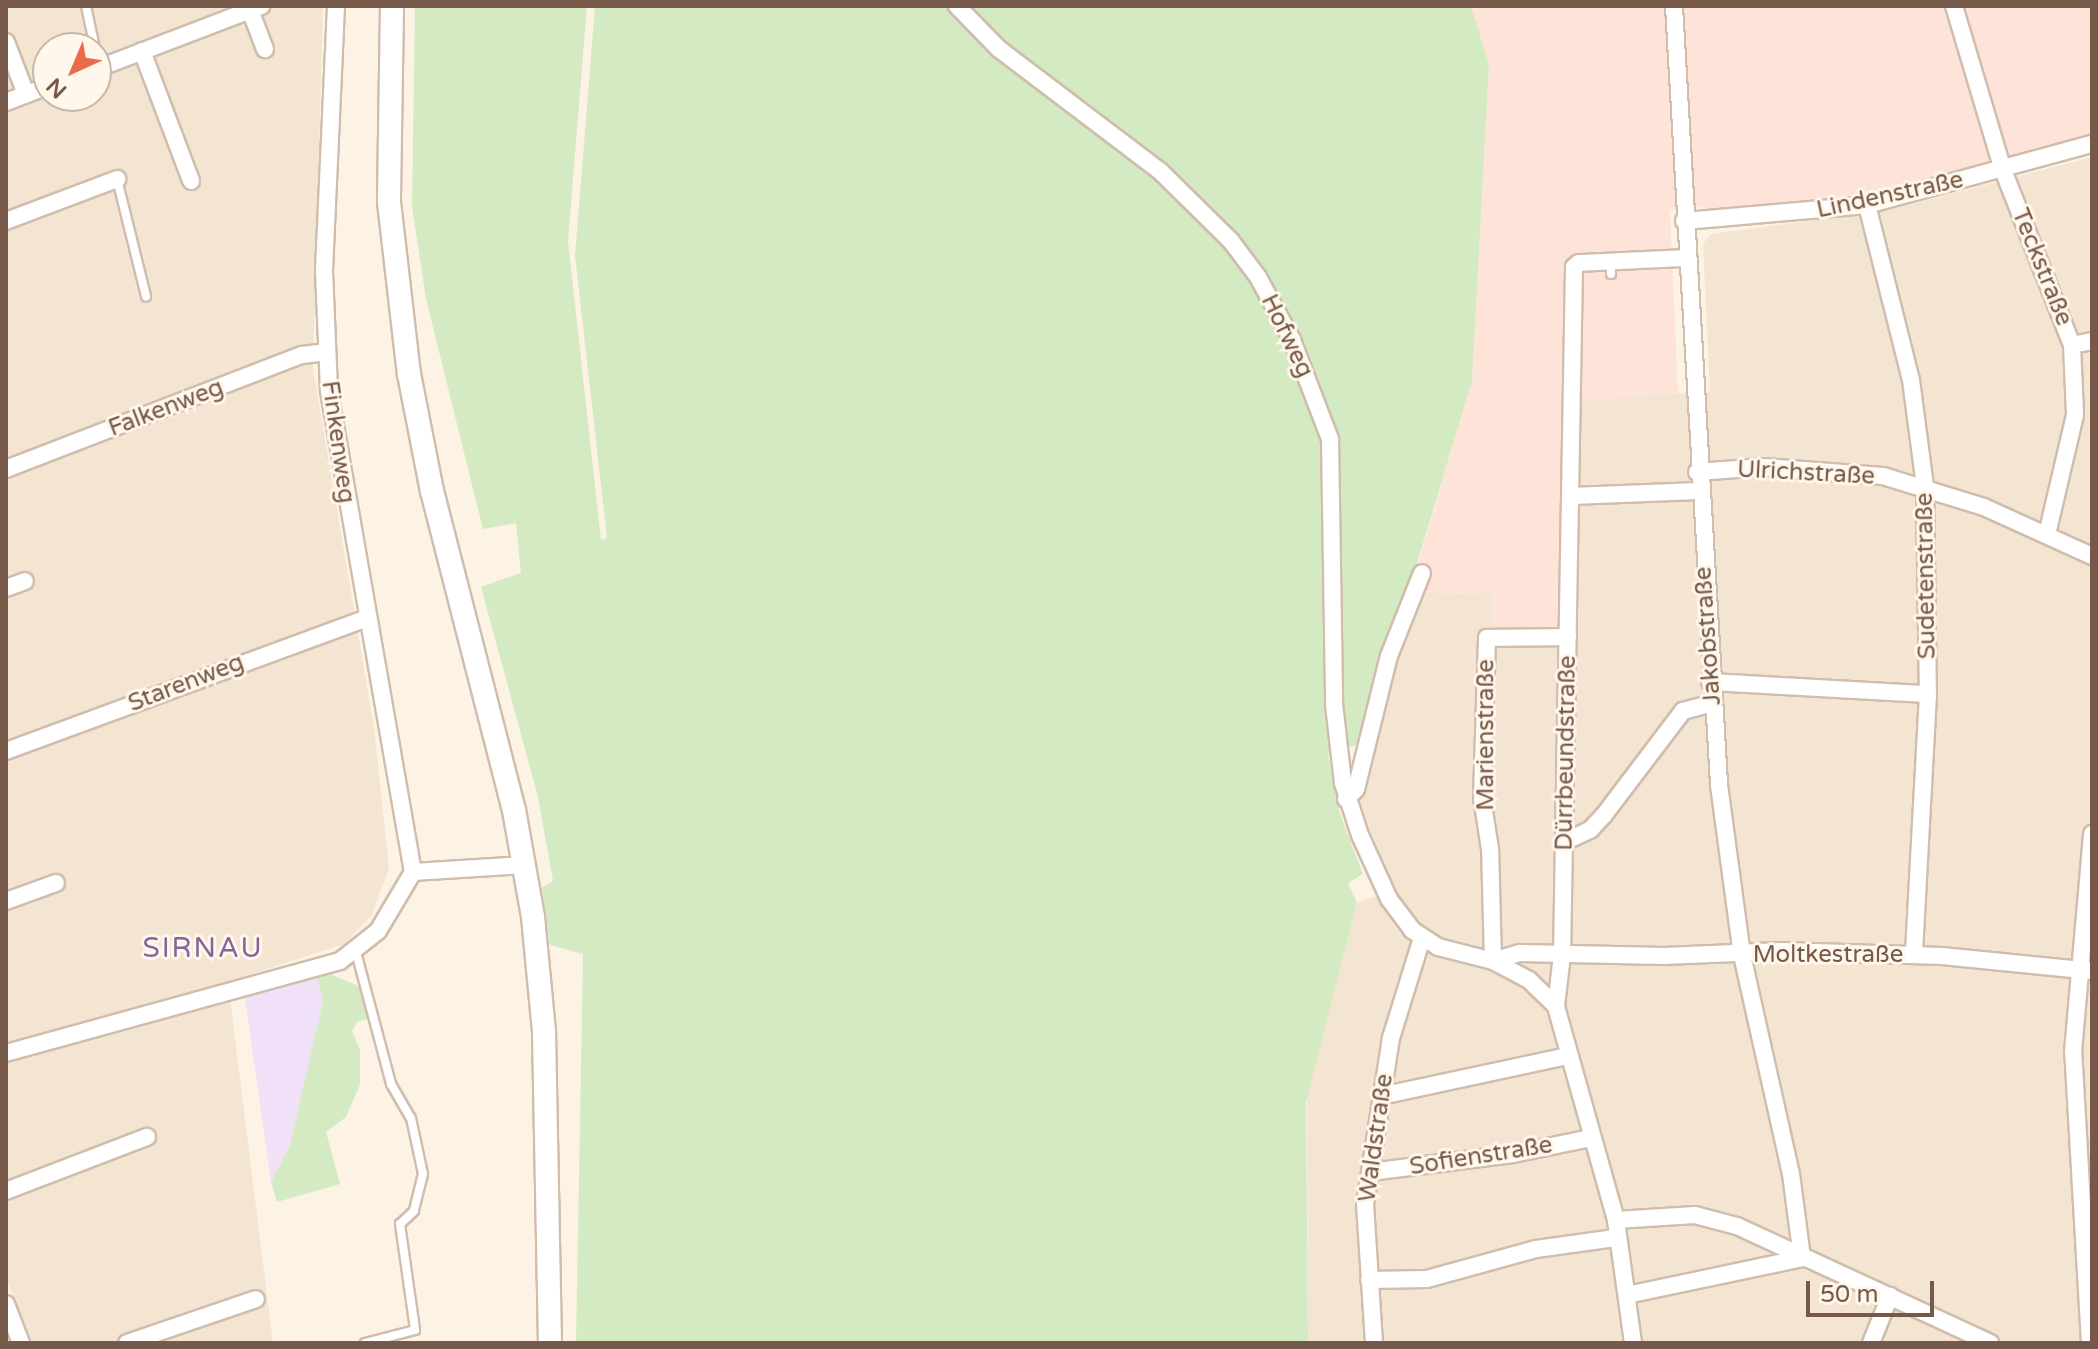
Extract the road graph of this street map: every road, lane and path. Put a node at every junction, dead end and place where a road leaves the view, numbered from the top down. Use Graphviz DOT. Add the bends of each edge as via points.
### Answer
graph roads {
  1 [pos="86,6"];
  2 [pos="336,6"];
  3 [pos="392,6"];
  4 [pos="957,6"];
  5 [pos="1674,6"];
  6 [pos="1954,6"];
  7 [pos="256,7"];
  8 [pos="92,32"];
  9 [pos="6,42"];
  10 [pos="265,49"];
  11 [pos="142,51"];
  12 [pos="112,60"];
  13 [pos="32,92"];
  14 [pos="26,94"];
  15 [pos="6,102"];
  16 [pos="2092,144"];
  17 [pos="2003,170"];
  18 [pos="117,179"];
  19 [pos="191,181"];
  20 [pos="1867,205"];
  21 [pos="6,221"];
  22 [pos="1684,221"];
  23 [pos="1685,258"];
  24 [pos="146,296"];
  25 [pos="2092,341"];
  26 [pos="2072,345"];
  27 [pos="327,352"];
  28 [pos="6,469"];
  29 [pos="1697,472"];
  30 [pos="1925,487"];
  31 [pos="1698,491"];
  32 [pos="1571,496"];
  33 [pos="2047,534"];
  34 [pos="2092,556"];
  35 [pos="1422,573"];
  36 [pos="25,581"];
  37 [pos="6,588"];
  38 [pos="367,618"];
  39 [pos="1568,637"];
  40 [pos="1710,682"];
  41 [pos="1928,694"];
  42 [pos="1712,703"];
  43 [pos="6,751"];
  44 [pos="1346,799"];
  45 [pos="2092,834"];
  46 [pos="1564,842"];
  47 [pos="525,865"];
  48 [pos="413,872"];
  49 [pos="56,883"];
  50 [pos="6,901"];
  51 [pos="1422,938"];
  52 [pos="356,952"];
  53 [pos="1914,954"];
  54 [pos="1562,955"];
  55 [pos="1742,955"];
  56 [pos="1493,961"];
  57 [pos="2084,970"];
  58 [pos="1556,1006"];
  59 [pos="6,1053"];
  60 [pos="1568,1056"];
  61 [pos="1381,1096"];
  62 [pos="147,1137"];
  63 [pos="1591,1138"];
  64 [pos="1370,1172"];
  65 [pos="6,1191"];
  66 [pos="2086,1191"];
  67 [pos="1616,1220"];
  68 [pos="1615,1238"];
  69 [pos="1802,1258"];
  70 [pos="1369,1280"];
  71 [pos="1627,1295"];
  72 [pos="1890,1296"];
  73 [pos="256,1299"];
  74 [pos="6,1304"];
  75 [pos="21,1343"];
  76 [pos="127,1343"];
  77 [pos="365,1343"];
  78 [pos="550,1343"];
  79 [pos="1374,1343"];
  80 [pos="1633,1343"];
  81 [pos="1871,1343"];
  82 [pos="1990,1343"];
  83 [pos="2090,1343"];
  1 -- 8 [label="lane"];
  2 -- 27 [label="street, Finkenweg" via="324,271"];
  3 -- 47 [label="main road" via="389,202 406,360 432,491"];
  4 -- 44 [label="street, Hofweg" via="987,39 1142,155 1214,222 1258,277 1292,340 1321,407 1332,454 1331,659"];
  5 -- 22 [label="street, Jakobstraße"];
  6 -- 17 [label="street, Teckstraße"];
  7 -- 10 [label="street"];
  7 -- 11 [label="street"];
  9 -- 14 [label="street"];
  11 -- 12 [label="street"];
  11 -- 19 [label="street"];
  13 -- 14 [label="street"];
  14 -- 15 [label="street"];
  16 -- 17 [label="street, Lindenstraße"];
  17 -- 20 [label="street, Lindenstraße"];
  17 -- 26 [label="street, Teckstraße"];
  18 -- 21 [label="street"];
  18 -- 24 [label="lane"];
  20 -- 22 [label="street, Lindenstraße"];
  20 -- 30 [label="street, Sudetenstraße" via="1911,380"];
  22 -- 23 [label="street, Jakobstraße"];
  23 -- 29 [label="street, Jakobstraße"];
  23 -- 32 [label="street, Dürrbeundstraße" via="1574,267"];
  25 -- 26 [label="street"];
  26 -- 33 [label="street, Teckstraße" via="2075,415"];
  27 -- 28 [label="street, Falkenweg" via="302,355"];
  27 -- 38 [label="street, Finkenweg" via="332,424"];
  29 -- 30 [label="street, Ulrichstraße" via="1820,469"];
  29 -- 31 [label="street, Jakobstraße"];
  30 -- 33 [label="street, Ulrichstraße"];
  30 -- 41 [label="street, Sudetenstraße"];
  31 -- 32 [label="street"];
  31 -- 40 [label="street, Jakobstraße"];
  32 -- 39 [label="street, Dürrbeundstraße"];
  33 -- 34 [label="street, Ulrichstraße"];
  35 -- 44 [label="street" via="1389,656 1355,791"];
  36 -- 37 [label="street"];
  38 -- 43 [label="street, Starenweg"];
  38 -- 48 [label="street, Finkenweg"];
  39 -- 46 [label="street, Dürrbeundstraße"];
  39 -- 56 [label="street, Marienstraße" via="1487,638 1482,798 1490,849"];
  40 -- 41 [label="street"];
  40 -- 42 [label="street, Jakobstraße"];
  41 -- 53 [label="street, Sudetenstraße"];
  42 -- 46 [label="street" via="1683,711 1604,815"];
  42 -- 55 [label="street, Jakobstraße"];
  44 -- 51 [label="street, Hofweg" via="1385,892"];
  45 -- 57 [label="street"];
  46 -- 54 [label="street, Dürrbeundstraße"];
  47 -- 48 [label="street"];
  47 -- 78 [label="main road" via="544,1032"];
  48 -- 52 [label="street" via="378,931"];
  49 -- 50 [label="street"];
  51 -- 56 [label="street" via="1448,951"];
  51 -- 61 [label="street, Waldstraße" via="1394,1029"];
  52 -- 59 [label="street" via="322,968"];
  52 -- 77 [label="lane" via="391,1084 411,1118 423,1174 414,1211 400,1224 415,1330"];
  53 -- 55 [label="street, Moltkestraße"];
  53 -- 57 [label="street, Moltkestraße"];
  54 -- 55 [label="street, Moltkestraße"];
  54 -- 56 [label="street, Moltkestraße" via="1520,953"];
  54 -- 58 [label="street, Dürrbeundstraße"];
  55 -- 69 [label="street, Jakobstraße" via="1791,1174"];
  56 -- 58 [label="street" via="1529,980"];
  57 -- 66 [label="street" via="2073,1099"];
  58 -- 60 [label="street, Dürrbeundstraße"];
  60 -- 61 [label="street"];
  60 -- 63 [label="street, Dürrbeundstraße"];
  61 -- 64 [label="street, Waldstraße"];
  62 -- 65 [label="street"];
  63 -- 64 [label="street, Sofienstraße"];
  63 -- 67 [label="street, Dürrbeundstraße"];
  64 -- 70 [label="street, Waldstraße" via="1364,1213"];
  66 -- 83 [label="street"];
  67 -- 68 [label="street, Dürrbeundstraße"];
  67 -- 69 [label="street" via="1713,1218"];
  68 -- 70 [label="street" via="1536,1249 1427,1279"];
  68 -- 71 [label="street, Dürrbeundstraße"];
  69 -- 71 [label="street"];
  69 -- 72 [label="street"];
  70 -- 79 [label="street, Waldstraße"];
  71 -- 80 [label="street, Dürrbeundstraße"];
  72 -- 81 [label="street"];
  72 -- 82 [label="street"];
  73 -- 76 [label="street"];
  74 -- 75 [label="street"];
}
